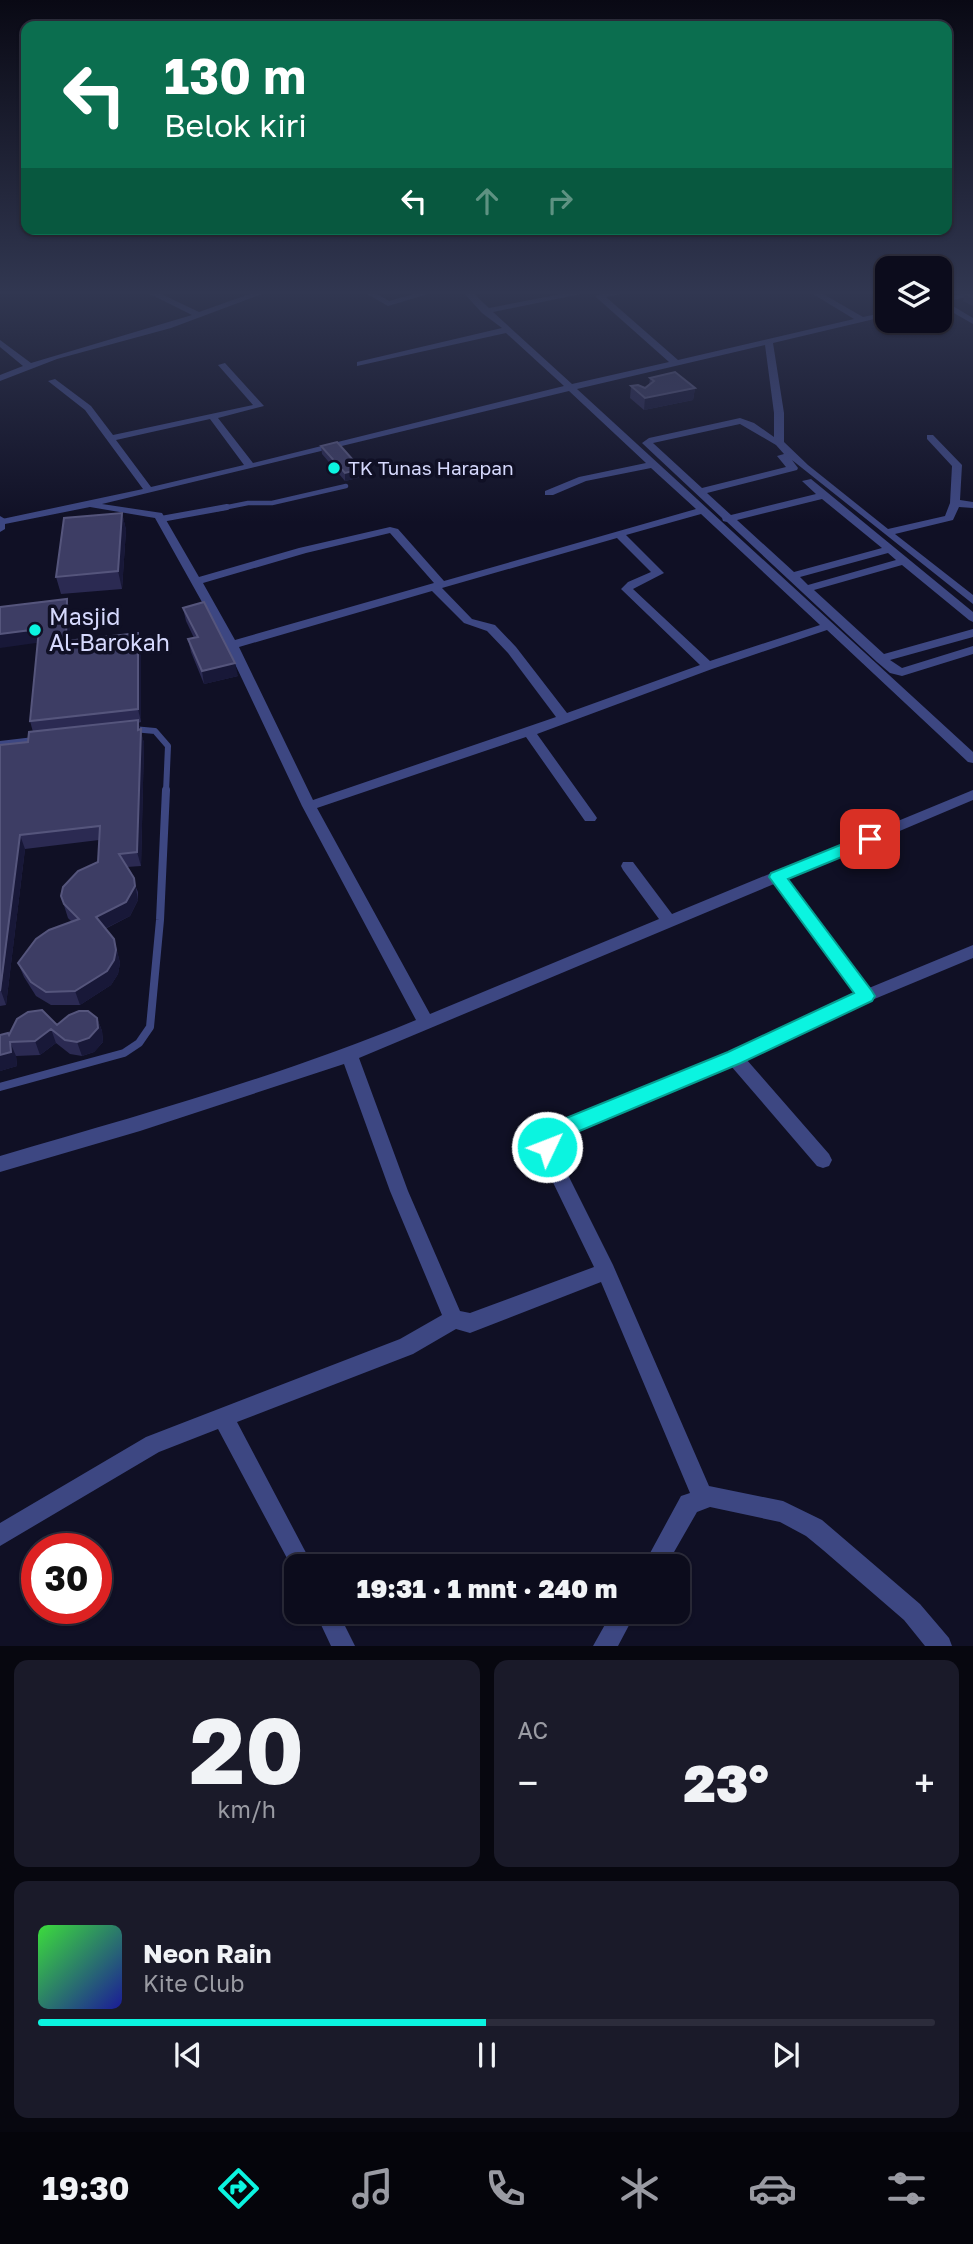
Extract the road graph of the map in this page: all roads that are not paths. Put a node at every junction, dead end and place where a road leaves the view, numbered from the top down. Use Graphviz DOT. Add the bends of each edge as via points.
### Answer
graph roads {
  1 [pos="28,368"];
  2 [pos="225,368"];
  3 [pos="547,368"];
  4 [pos="660,368"];
  5 [pos="773,368"];
  6 [pos="0,378"];
  7 [pos="52,381"];
  8 [pos="568,387"];
  9 [pos="213,417"];
  10 [pos="930,437"];
  11 [pos="111,438"];
  12 [pos="767,439"];
  13 [pos="779,443"];
  14 [pos="654,464"];
  15 [pos="250,466"];
  16 [pos="793,468"];
  17 [pos="346,486"];
  18 [pos="153,490"];
  19 [pos="699,492"];
  20 [pos="549,493"];
  21 [pos="824,495"];
  22 [pos="955,503"];
  23 [pos="87,505"];
  24 [pos="973,505"];
  25 [pos="703,510"];
  26 [pos="160,517"];
  27 [pos="727,519"];
  28 [pos="1,523"];
  29 [pos="887,531"];
  30 [pos="620,535"];
  31 [pos="892,549"];
  32 [pos="905,561"];
  33 [pos="792,576"];
  34 [pos="195,581"];
  35 [pos="437,585"];
  36 [pos="805,589"];
  37 [pos="973,601"];
  38 [pos="973,618"];
  39 [pos="828,626"];
  40 [pos="973,633"];
  41 [pos="232,645"];
  42 [pos="973,650"];
  43 [pos="881,659"];
  44 [pos="708,666"];
  45 [pos="564,719"];
  46 [pos="129,729"];
  47 [pos="529,732"];
  48 [pos="39,740"];
  49 [pos="0,744"];
  50 [pos="973,759"];
  51 [pos="973,796"];
  52 [pos="309,806"];
  53 [pos="590,818"];
  54 [pos="628,866"];
  55 [pos="777,877"];
  56 [pos="669,921"];
  57 [pos="973,951"];
  58 [pos="866,996"];
  59 [pos="425,1021"];
  60 [pos="349,1055"];
  61 [pos="734,1058"];
  62 [pos="0,1087"];
  63 [pos="823,1160"];
  64 [pos="0,1164"];
  65 [pos="606,1271"];
  66 [pos="454,1319"];
  67 [pos="222,1416"];
  68 [pos="703,1498"];
  69 [pos="0,1535"];
  70 [pos="296,1554"];
  71 [pos="661,1554"];
  72 [pos="332,1624"];
  73 [pos="618,1624"];
  74 [pos="344,1646"];
  75 [pos="604,1646"];
  76 [pos="941,1646"];
  1 -- 6 [label="street"];
  2 -- 9 [label="street" via="259,405"];
  3 -- 8 [label="street"];
  4 -- 8 [label="street"];
  5 -- 13 [label="street"];
  7 -- 11 [label="street" via="79,400"];
  8 -- 14 [label="street"];
  8 -- 15 [label="street"];
  9 -- 11 [label="street"];
  9 -- 15 [label="street"];
  10 -- 22 [label="street" via="957,465"];
  11 -- 18 [label="street"];
  12 -- 13 [label="street"];
  12 -- 16 [label="street"];
  12 -- 19 [label="street" via="740,421 649,441 648,445"];
  13 -- 29 [label="street"];
  14 -- 20 [label="street" via="583,479"];
  14 -- 25 [label="street"];
  15 -- 18 [label="street"];
  16 -- 19 [label="street"];
  16 -- 21 [label="street"];
  17 -- 26 [label="lane" via="272,502"];
  18 -- 23 [label="street"];
  18 -- 26 [label="street"];
  19 -- 27 [label="street"];
  21 -- 27 [label="street"];
  21 -- 31 [label="street"];
  22 -- 24 [label="street"];
  22 -- 29 [label="street" via="945,520"];
  23 -- 26 [label="street"];
  23 -- 28 [label="street"];
  25 -- 30 [label="street"];
  25 -- 39 [label="street"];
  26 -- 34 [label="street"];
  27 -- 33 [label="street"];
  29 -- 37 [label="street"];
  30 -- 35 [label="street"];
  30 -- 44 [label="street" via="658,573 627,589"];
  31 -- 32 [label="street"];
  31 -- 33 [label="street"];
  32 -- 36 [label="street"];
  32 -- 38 [label="street"];
  33 -- 36 [label="street"];
  34 -- 35 [label="street" via="390,530"];
  34 -- 41 [label="street"];
  35 -- 41 [label="street"];
  35 -- 45 [label="street" via="469,621 484,623 512,650"];
  36 -- 43 [label="street"];
  39 -- 44 [label="street"];
  39 -- 50 [label="street"];
  40 -- 43 [label="street"];
  41 -- 52 [label="street"];
  42 -- 43 [label="street" via="902,671"];
  44 -- 45 [label="street"];
  45 -- 47 [label="street"];
  46 -- 62 [label="lane" via="155,731 168,746 150,1027 139,1043 124,1053"];
  47 -- 52 [label="street"];
  47 -- 53 [label="street"];
  48 -- 49 [label="lane"];
  51 -- 55 [label="street"];
  52 -- 59 [label="street"];
  54 -- 56 [label="street"];
  55 -- 56 [label="street"];
  55 -- 58 [label="street"];
  56 -- 59 [label="street"];
  57 -- 58 [label="street"];
  58 -- 61 [label="street"];
  59 -- 60 [label="street"];
  60 -- 64 [label="street"];
  60 -- 66 [label="street" via="399,1191"];
  61 -- 63 [label="street"];
  61 -- 65 [label="street" via="548,1136 554,1166"];
  65 -- 66 [label="street" via="470,1323"];
  65 -- 68 [label="street"];
  66 -- 67 [label="street" via="406,1347"];
  67 -- 69 [label="street" via="153,1444"];
  67 -- 70 [label="street"];
  68 -- 71 [label="street" via="689,1504"];
  68 -- 76 [label="street" via="783,1512 814,1528 912,1612"];
  72 -- 74 [label="street"];
  73 -- 75 [label="street"];
}
